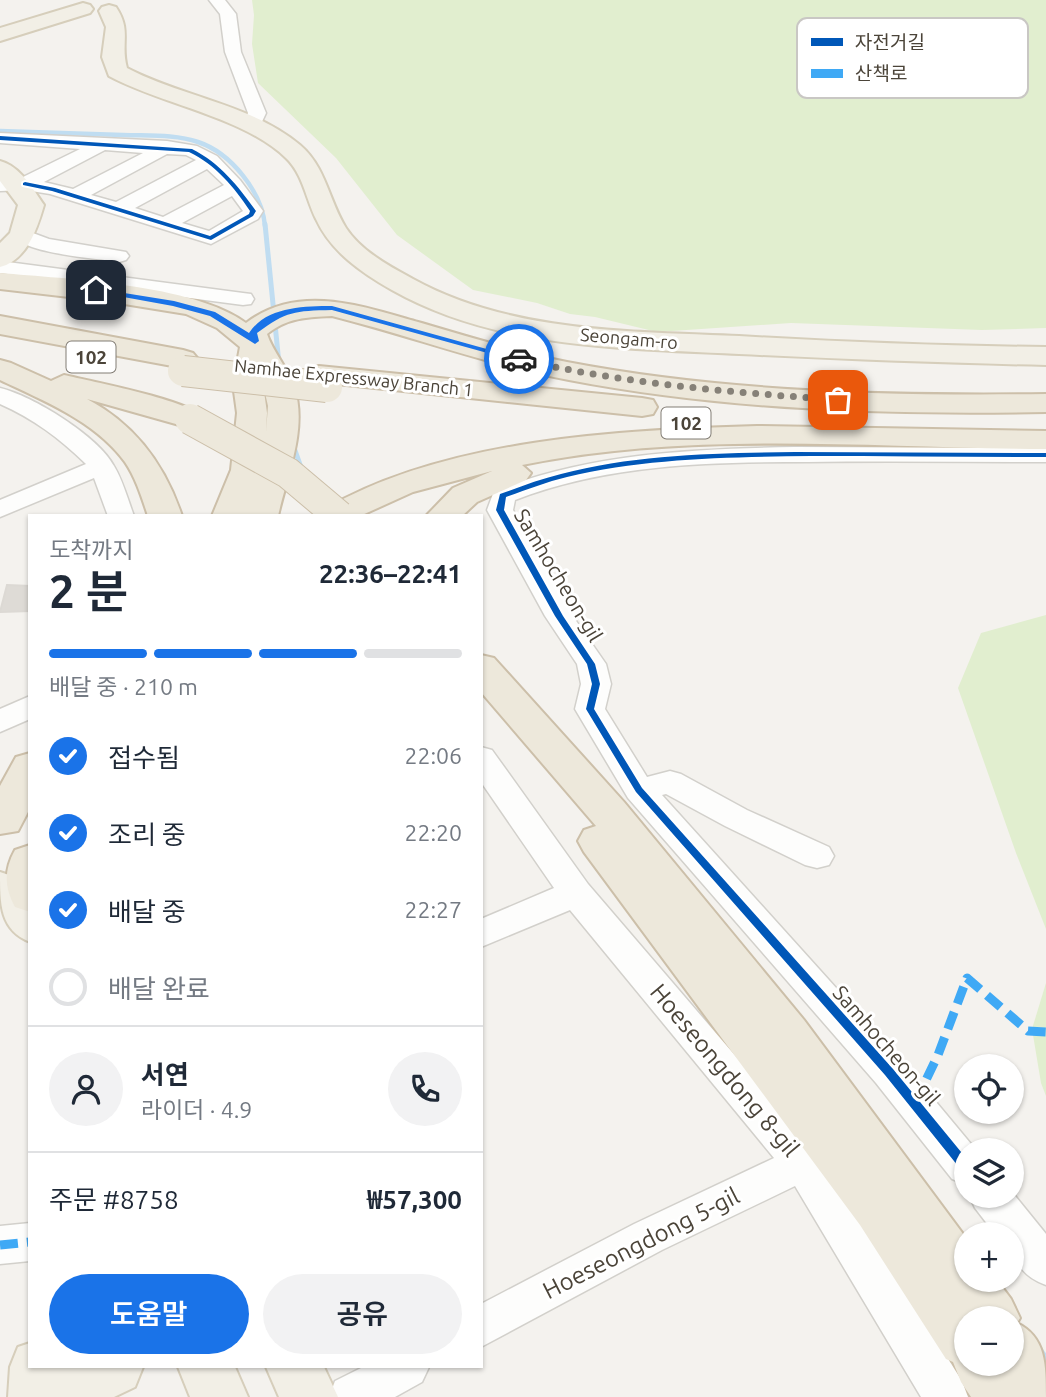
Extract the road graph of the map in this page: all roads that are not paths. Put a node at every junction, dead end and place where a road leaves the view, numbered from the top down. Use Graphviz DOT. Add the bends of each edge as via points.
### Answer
graph roads {
  1 [pos="217,0"];
  2 [pos="100,5"];
  3 [pos="0,35"];
  4 [pos="253,124"];
  5 [pos="0,138"];
  6 [pos="106,142"];
  7 [pos="167,146"];
  8 [pos="210,160"];
  9 [pos="10,180"];
  10 [pos="234,187"];
  11 [pos="74,195"];
  12 [pos="118,209"];
  13 [pos="164,224"];
  14 [pos="22,235"];
  15 [pos="119,256"];
  16 [pos="0,259"];
  17 [pos="0,267"];
  18 [pos="0,281"];
  19 [pos="243,299"];
  20 [pos="0,325"];
  21 [pos="258,333"];
  22 [pos="1046,356"];
  23 [pos="183,365"];
  24 [pos="0,368"];
  25 [pos="323,381"];
  26 [pos="1046,403"];
  27 [pos="1046,414"];
  28 [pos="1046,426"];
  29 [pos="1046,440"];
  30 [pos="1046,448"];
  31 [pos="1046,455"];
  32 [pos="102,466"];
  33 [pos="0,509"];
  34 [pos="120,514"];
  35 [pos="164,514"];
  36 [pos="230,514"];
  37 [pos="261,514"];
  38 [pos="336,514"];
  39 [pos="342,514"];
  40 [pos="445,514"];
  41 [pos="483,669"];
  42 [pos="483,694"];
  43 [pos="28,707"];
  44 [pos="0,722"];
  45 [pos="483,761"];
  46 [pos="639,790"];
  47 [pos="817,856"];
  48 [pos="0,889"];
  49 [pos="576,894"];
  50 [pos="28,923"];
  51 [pos="483,933"];
  52 [pos="954,1152"];
  53 [pos="803,1163"];
  54 [pos="999,1208"];
  55 [pos="28,1242"];
  56 [pos="0,1245"];
  57 [pos="1046,1266"];
  58 [pos="983,1306"];
  59 [pos="954,1322"];
  60 [pos="483,1325"];
  61 [pos="1024,1366"];
  62 [pos="38,1368"];
  63 [pos="112,1368"];
  64 [pos="206,1368"];
  65 [pos="294,1368"];
  66 [pos="405,1368"];
  67 [pos="990,1376"];
  68 [pos="37,1397"];
  69 [pos="70,1397"];
  70 [pos="219,1397"];
  71 [pos="309,1397"];
  72 [pos="351,1397"];
  73 [pos="946,1397"];
  74 [pos="1004,1397"];
  75 [pos="1044,1397"];
  1 -- 4 [label="street" via="228,14 233,52 257,113"];
  2 -- 3 [label="main road"];
  2 -- 4 [label="main road, Seongam-ro" via="116,27 113,58 117,71 178,99"];
  4 -- 22 [label="main road, Seongam-ro" via="294,153 312,176 335,231 367,262 410,289 502,322 663,342 911,355"];
  5 -- 6 [label="street"];
  6 -- 7 [label="street"];
  6 -- 9 [label="street"];
  7 -- 8 [label="street"];
  7 -- 11 [label="street"];
  8 -- 10 [label="street"];
  8 -- 12 [label="street"];
  9 -- 11 [label="street"];
  9 -- 14 [label="main road" via="31,205"];
  10 -- 13 [label="street"];
  10 -- 13 [label="street" via="253,211 211,238"];
  11 -- 12 [label="street"];
  12 -- 13 [label="street"];
  14 -- 15 [label="street" via="44,244"];
  14 -- 16 [label="main road"];
  17 -- 19 [label="street"];
  18 -- 21 [label="highway" via="174,303"];
  20 -- 23 [label="highway, Namhae Expressway Branch 1 / 102"];
  21 -- 26 [label="highway" via="278,313 332,308 566,370 666,385 886,404"];
  21 -- 36 [label="highway" via="248,384 252,413 247,470"];
  21 -- 37 [label="highway" via="285,409"];
  23 -- 24 [label="highway, Namhae Expressway Branch 1 / 102" via="97,359"];
  23 -- 25 [label="highway, Namhae Expressway Branch 1 / 102, bridge"];
  24 -- 32 [label="street" via="34,410 66,431"];
  24 -- 35 [label="highway" via="83,408 124,438 148,468"];
  24 -- 38 [label="highway, bridge" via="190,419 261,454 316,492"];
  25 -- 27 [label="highway, Namhae Expressway Branch 1 / 102" via="653,408"];
  25 -- 28 [label="highway, Namhae Expressway Branch 1 / 102" via="530,412 677,423"];
  29 -- 39 [label="highway" via="644,439 511,456 442,472 397,485"];
  30 -- 40 [label="highway" via="786,444 602,454 541,463 464,495"];
  31 -- 46 [label="street, Samhocheon-gil" via="702,457 584,470 503,496 499,510 591,664 596,684 590,709"];
  32 -- 33 [label="street"];
  32 -- 34 [label="street"];
  41 -- 58 [label="highway" via="609,813 787,1034"];
  42 -- 59 [label="highway" via="878,1208"];
  43 -- 44 [label="street"];
  45 -- 49 [label="street, Hoeseongdong 8-gil"];
  46 -- 47 [label="street" via="670,782"];
  46 -- 52 [label="street, Samhocheon-gil" via="889,1072"];
  48 -- 50 [label="main road"];
  49 -- 51 [label="street"];
  49 -- 53 [label="street, Hoeseongdong 8-gil"];
  53 -- 60 [label="street, Hoeseongdong 5-gil" via="648,1237"];
  53 -- 73 [label="street, Hoeseongdong 8-gil"];
  54 -- 57 [label="street"];
  55 -- 56 [label="street"];
  61 -- 75 [label="highway"];
  62 -- 68 [label="main road"];
  63 -- 69 [label="main road"];
  64 -- 70 [label="main road"];
  65 -- 71 [label="main road"];
  66 -- 72 [label="street"];
  67 -- 74 [label="highway"];
}
